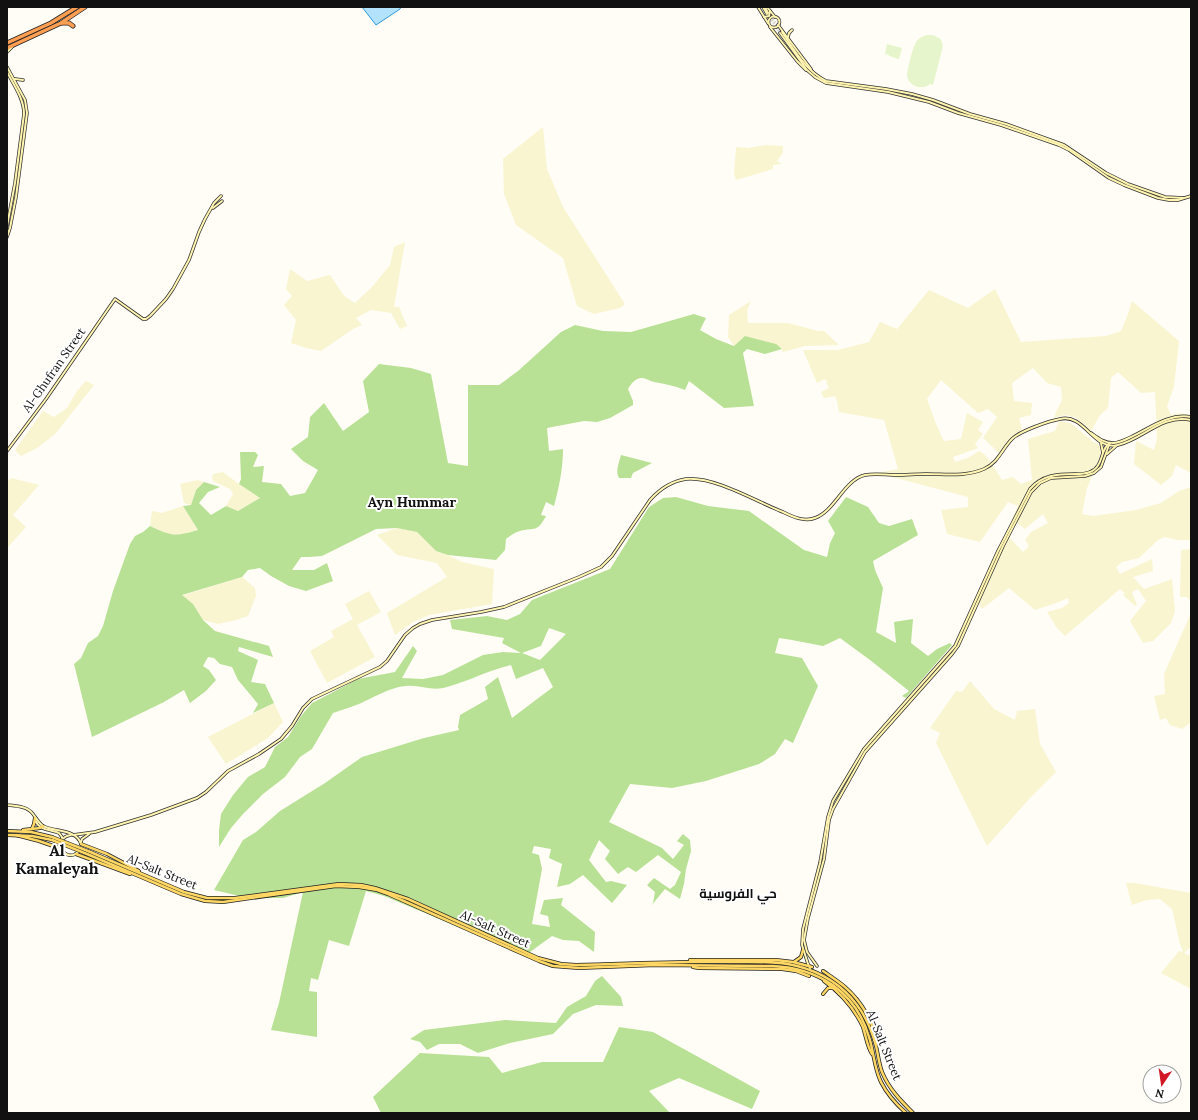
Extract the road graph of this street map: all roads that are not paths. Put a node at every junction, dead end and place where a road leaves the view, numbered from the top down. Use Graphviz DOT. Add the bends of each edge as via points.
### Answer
graph roads {
  1 [pos="77,7"];
  2 [pos="84,7"];
  3 [pos="758,7"];
  4 [pos="765,7"];
  5 [pos="769,13"];
  6 [pos="763,16"];
  7 [pos="776,18"];
  8 [pos="61,23"];
  9 [pos="768,24"];
  10 [pos="778,25"];
  11 [pos="73,26"];
  12 [pos="770,27"];
  13 [pos="792,30"];
  14 [pos="782,32"];
  15 [pos="777,35"];
  16 [pos="788,38"];
  17 [pos="7,44"];
  18 [pos="14,45"];
  19 [pos="7,48"];
  20 [pos="7,52"];
  21 [pos="7,67"];
  22 [pos="7,72"];
  23 [pos="811,72"];
  24 [pos="14,79"];
  25 [pos="23,80"];
  26 [pos="221,196"];
  27 [pos="1191,196"];
  28 [pos="222,201"];
  29 [pos="212,209"];
  30 [pos="7,226"];
  31 [pos="7,237"];
  32 [pos="1191,417"];
  33 [pos="1191,420"];
  34 [pos="1088,431"];
  35 [pos="1101,443"];
  36 [pos="1108,444"];
  37 [pos="1117,446"];
  38 [pos="7,451"];
  39 [pos="1104,455"];
  40 [pos="852,772"];
  41 [pos="7,805"];
  42 [pos="34,817"];
  43 [pos="43,826"];
  44 [pos="40,828"];
  45 [pos="32,829"];
  46 [pos="7,831"];
  47 [pos="14,831"];
  48 [pos="90,833"];
  49 [pos="7,835"];
  50 [pos="16,835"];
  51 [pos="72,835"];
  52 [pos="52,838"];
  53 [pos="62,840"];
  54 [pos="81,843"];
  55 [pos="62,849"];
  56 [pos="87,852"];
  57 [pos="76,854"];
  58 [pos="142,873"];
  59 [pos="138,875"];
  60 [pos="803,950"];
  61 [pos="676,962"];
  62 [pos="793,962"];
  63 [pos="687,966"];
  64 [pos="817,966"];
  65 [pos="810,967"];
  66 [pos="823,971"];
  67 [pos="809,976"];
  68 [pos="821,979"];
  69 [pos="834,988"];
  70 [pos="823,994"];
  71 [pos="851,999"];
  72 [pos="876,1046"];
  73 [pos="874,1056"];
  74 [pos="906,1113"];
  75 [pos="913,1113"];
  1 -- 17 [label="highway"];
  2 -- 8 [label="highway"];
  3 -- 6 [label="main road"];
  4 -- 5 [label="main road"];
  4 -- 5 [label="main road"];
  5 -- 6 [label="main road" via="769,16"];
  5 -- 7 [label="main road"];
  6 -- 9 [label="main road"];
  7 -- 9 [label="main road" via="770,19"];
  7 -- 10 [label="main road" via="779,21"];
  8 -- 11 [label="highway"];
  8 -- 18 [label="highway"];
  9 -- 12 [label="main road"];
  10 -- 12 [label="main road" via="775,28"];
  10 -- 14 [label="main road"];
  12 -- 15 [label="main road"];
  13 -- 16 [label="main road"];
  14 -- 15 [label="main road" via="778,31"];
  14 -- 16 [label="main road"];
  14 -- 23 [label="main road"];
  15 -- 23 [label="main road" via="802,67"];
  16 -- 23 [label="main road" via="810,66"];
  18 -- 19 [label="highway"];
  18 -- 20 [label="main road"];
  21 -- 24 [label="main road"];
  22 -- 30 [label="main road" via="24,105"];
  23 -- 27 [label="main road" via="828,81 886,89 933,100 1064,145 1123,182 1166,197"];
  24 -- 25 [label="main road"];
  24 -- 31 [label="main road" via="25,100 27,113 16,197"];
  26 -- 29 [label="main road"];
  28 -- 29 [label="main road"];
  29 -- 38 [label="main road, Al-Ghufran Street" via="202,224 189,260 166,300 146,319 115,299"];
  32 -- 36 [label="main road" via="1167,419 1120,442"];
  33 -- 37 [label="main road" via="1167,421"];
  34 -- 35 [label="main road"];
  34 -- 36 [label="main road"];
  34 -- 48 [label="main road" via="1071,419 1056,420 1016,435 992,464 969,473 865,475 855,481 824,514 807,520 789,515 714,483 690,479 675,482 650,500 612,556 601,567 504,607 416,625 380,667 312,699 302,708 281,739 228,771 201,796 151,815"];
  35 -- 36 [label="main road"];
  35 -- 39 [label="main road"];
  36 -- 37 [label="main road"];
  36 -- 39 [label="main road"];
  37 -- 39 [label="main road"];
  39 -- 40 [label="main road" via="1100,467 1094,474 1051,478 1040,483 1031,492 1003,546 958,646 874,740"];
  40 -- 60 [label="main road" via="833,802 828,817 820,863 803,929"];
  40 -- 64 [label="main road" via="830,815 824,859 808,918 805,944 807,952"];
  41 -- 42 [label="main road" via="26,809"];
  42 -- 43 [label="main road"];
  42 -- 44 [label="main road"];
  42 -- 45 [label="main road"];
  43 -- 44 [label="main road"];
  43 -- 51 [label="main road"];
  44 -- 45 [label="main road"];
  44 -- 53 [label="main road" via="59,833"];
  45 -- 47 [label="main road"];
  46 -- 47 [label="main road, Al-Salt Street"];
  47 -- 52 [label="main road, Al-Salt Street" via="37,833"];
  48 -- 51 [label="main road"];
  48 -- 54 [label="main road"];
  49 -- 50 [label="main road, Al-Salt Street"];
  50 -- 52 [label="main road, Al-Salt Street"];
  50 -- 55 [label="main road"];
  51 -- 53 [label="main road"];
  51 -- 54 [label="main road"];
  52 -- 56 [label="main road, Al-Salt Street, bridge"];
  53 -- 55 [label="main road"];
  54 -- 57 [label="main road"];
  54 -- 58 [label="main road"];
  55 -- 57 [label="main road" via="68,855"];
  56 -- 58 [label="main road, Al-Salt Street"];
  56 -- 59 [label="main road, Al-Salt Street"];
  57 -- 59 [label="main road"];
  58 -- 61 [label="main road, Al-Salt Street" via="190,894 216,899 337,884 366,886 408,899 550,962 569,965"];
  59 -- 63 [label="main road, Al-Salt Street" via="192,898 216,902 336,886 363,887 388,894 553,966"];
  60 -- 62 [label="main road" via="800,958"];
  60 -- 65 [label="main road"];
  61 -- 62 [label="main road" via="719,959"];
  61 -- 71 [label="main road, Al-Salt Street" via="772,963 799,966 828,978"];
  62 -- 65 [label="main road"];
  63 -- 67 [label="main road" via="782,969"];
  63 -- 71 [label="main road, Al-Salt Street" via="781,966 797,969 827,981"];
  66 -- 72 [label="main road" via="859,1001 872,1026"];
  68 -- 69 [label="main road"];
  69 -- 70 [label="main road" via="828,988"];
  69 -- 73 [label="main road" via="858,1018"];
  71 -- 72 [label="main road, Al-Salt Street" via="867,1022"];
  71 -- 73 [label="main road, Al-Salt Street" via="870,1038"];
  72 -- 75 [label="main road, Al-Salt Street" via="887,1082"];
  73 -- 74 [label="main road, Al-Salt Street" via="881,1082 890,1097"];
}
